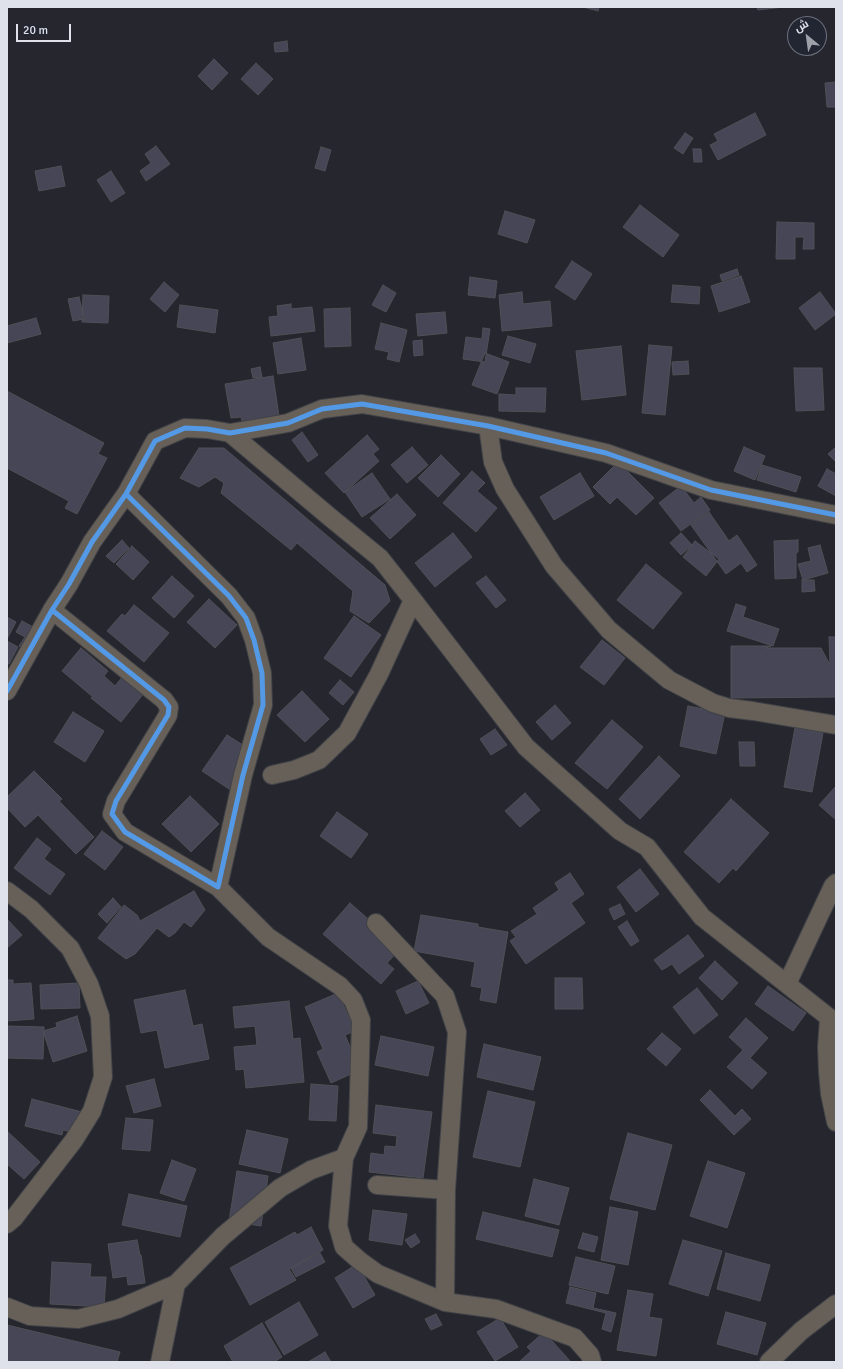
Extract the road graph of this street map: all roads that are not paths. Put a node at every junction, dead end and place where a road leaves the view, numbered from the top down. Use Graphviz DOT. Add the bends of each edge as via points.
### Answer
graph roads {
  1 [pos="488,426"];
  2 [pos="230,433"];
  3 [pos="126,494"];
  4 [pos="836,515"];
  5 [pos="413,600"];
  6 [pos="52,610"];
  7 [pos="7,691"];
  8 [pos="836,725"];
  9 [pos="272,775"];
  10 [pos="836,883"];
  11 [pos="218,887"];
  12 [pos="7,891"];
  13 [pos="376,923"];
  14 [pos="787,984"];
  15 [pos="832,1020"];
  16 [pos="836,1122"];
  17 [pos="344,1158"];
  18 [pos="377,1184"];
  19 [pos="446,1190"];
  20 [pos="7,1224"];
  21 [pos="176,1284"];
  22 [pos="445,1302"];
  23 [pos="836,1304"];
  24 [pos="7,1307"];
  25 [pos="160,1362"];
  26 [pos="592,1362"];
  27 [pos="769,1362"];
  1 -- 2 [label="street" via="362,404 322,409 288,423"];
  1 -- 4 [label="street" via="606,453 711,490"];
  1 -- 8 [label="street" via="493,462 505,489 554,566 609,630 669,680 713,703 729,708"];
  2 -- 3 [label="street" via="185,428 155,441"];
  2 -- 5 [label="street" via="380,558"];
  3 -- 6 [label="street" via="92,542"];
  3 -- 11 [label="street" via="229,596 246,618 262,673 263,704 243,775"];
  5 -- 9 [label="street" via="379,674 347,733 319,760"];
  5 -- 14 [label="street" via="526,747 620,831 648,847 702,917"];
  6 -- 7 [label="street"];
  6 -- 11 [label="street" via="164,700 169,707 168,715 116,801 112,814 125,832"];
  10 -- 14 [label="street"];
  11 -- 17 [label="street" via="268,937 340,986 353,1000 361,1020 358,1127"];
  12 -- 20 [label="street" via="31,910 70,948 89,984 100,1016 103,1077 92,1111 74,1140"];
  13 -- 19 [label="street" via="445,996 457,1032"];
  14 -- 15 [label="street"];
  15 -- 16 [label="street" via="827,1047 830,1094"];
  17 -- 21 [label="street" via="311,1170 280,1188 223,1236"];
  17 -- 22 [label="street" via="338,1226 344,1247 378,1274"];
  18 -- 19 [label="street"];
  19 -- 22 [label="street"];
  21 -- 24 [label="street" via="118,1309 78,1319 30,1316"];
  21 -- 25 [label="street"];
  22 -- 26 [label="street" via="496,1309 575,1338 590,1355"];
  23 -- 27 [label="street" via="801,1330"];
}
